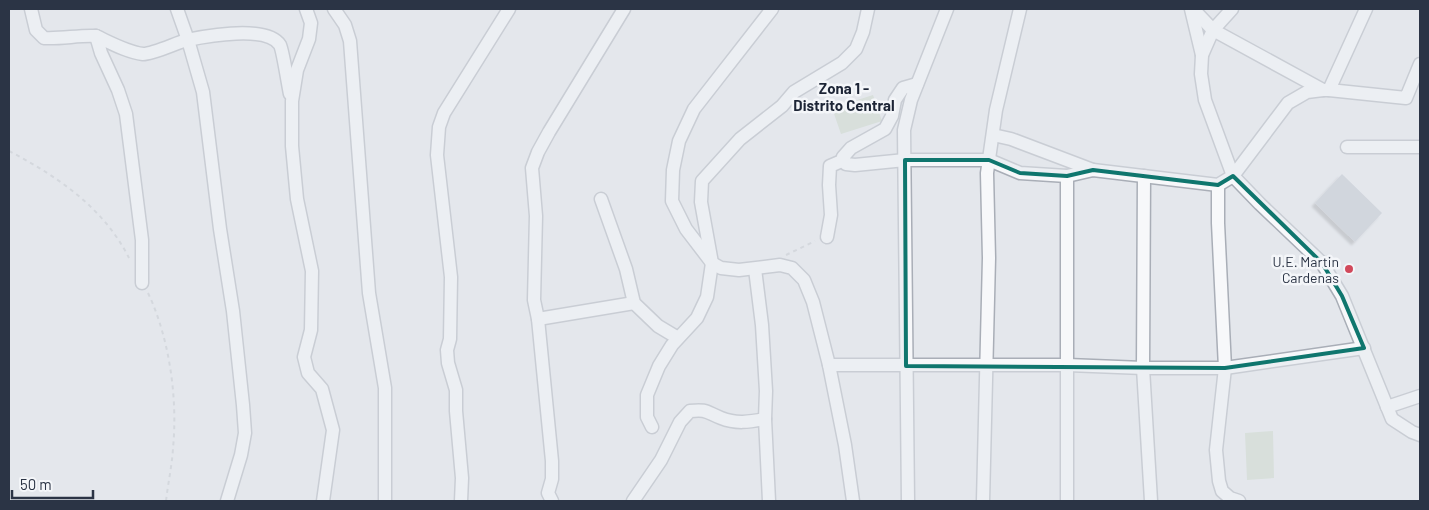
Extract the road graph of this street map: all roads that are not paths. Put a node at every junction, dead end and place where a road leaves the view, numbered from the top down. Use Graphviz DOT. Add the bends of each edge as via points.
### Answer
graph roads {
  1 [pos="31,9"];
  2 [pos="176,9"];
  3 [pos="306,9"];
  4 [pos="334,9"];
  5 [pos="509,9"];
  6 [pos="624,9"];
  7 [pos="772,9"];
  8 [pos="868,9"];
  9 [pos="947,9"];
  10 [pos="1020,9"];
  11 [pos="1192,9"];
  12 [pos="1232,9"];
  13 [pos="1366,9"];
  14 [pos="1212,30"];
  15 [pos="96,36"];
  16 [pos="188,40"];
  17 [pos="1202,55"];
  18 [pos="1420,64"];
  19 [pos="917,84"];
  20 [pos="1326,90"];
  21 [pos="292,101"];
  22 [pos="992,135"];
  23 [pos="1347,146"];
  24 [pos="1420,147"];
  25 [pos="844,160"];
  26 [pos="905,160"];
  27 [pos="989,160"];
  28 [pos="1093,170"];
  29 [pos="1067,176"];
  30 [pos="1144,176"];
  31 [pos="1233,176"];
  32 [pos="1218,185"];
  33 [pos="600,199"];
  34 [pos="828,237"];
  35 [pos="712,263"];
  36 [pos="755,268"];
  37 [pos="142,282"];
  38 [pos="634,303"];
  39 [pos="538,319"];
  40 [pos="678,338"];
  41 [pos="1364,348"];
  42 [pos="987,365"];
  43 [pos="1068,365"];
  44 [pos="829,366"];
  45 [pos="906,366"];
  46 [pos="1143,368"];
  47 [pos="1225,368"];
  48 [pos="1420,396"];
  49 [pos="1387,407"];
  50 [pos="765,419"];
  51 [pos="652,427"];
  52 [pos="1420,435"];
  53 [pos="227,501"];
  54 [pos="323,501"];
  55 [pos="385,501"];
  56 [pos="461,501"];
  57 [pos="552,501"];
  58 [pos="633,501"];
  59 [pos="769,501"];
  60 [pos="852,501"];
  61 [pos="908,501"];
  62 [pos="983,501"];
  63 [pos="1067,501"];
  64 [pos="1151,501"];
  65 [pos="1239,501"];
  1 -- 15 [label="street" via="36,30 44,38"];
  2 -- 16 [label="street"];
  3 -- 21 [label="street" via="311,23 309,39 297,70"];
  4 -- 55 [label="street" via="345,25 350,41 370,293 385,388"];
  5 -- 56 [label="street" via="444,113 439,127 437,155 451,277 447,350 456,390"];
  6 -- 39 [label="street" via="548,132 532,168 536,216 534,300"];
  7 -- 35 [label="street" via="694,109 679,141 673,170 672,201 686,229"];
  8 -- 35 [label="street" via="856,49 842,63 794,92 782,106 740,139 702,181 701,202"];
  9 -- 19 [label="street"];
  10 -- 22 [label="street"];
  11 -- 14 [label="street"];
  11 -- 17 [label="street"];
  12 -- 14 [label="street"];
  13 -- 20 [label="street"];
  14 -- 17 [label="street"];
  14 -- 20 [label="street"];
  15 -- 16 [label="street" via="144,54"];
  15 -- 37 [label="street" via="126,114 142,240"];
  16 -- 21 [label="street" via="239,33 270,37 280,45"];
  16 -- 53 [label="street" via="203,92 234,312 243,404 242,455"];
  17 -- 31 [label="street" via="1205,100"];
  18 -- 20 [label="street" via="1406,98"];
  19 -- 25 [label="street" via="903,88 895,100 885,129 851,148"];
  19 -- 26 [label="street" via="904,130"];
  20 -- 31 [label="street" via="1307,92 1288,103"];
  21 -- 54 [label="street" via="297,199 312,271 311,330 304,357 308,372 322,389 333,430"];
  22 -- 27 [label="street"];
  22 -- 28 [label="street"];
  23 -- 24 [label="street"];
  25 -- 26 [label="street" via="846,164 855,165"];
  25 -- 34 [label="street" via="830,166"];
  26 -- 27 [label="street"];
  26 -- 45 [label="street"];
  27 -- 29 [label="street" via="1020,174"];
  27 -- 42 [label="street"];
  28 -- 29 [label="street"];
  28 -- 30 [label="street"];
  29 -- 43 [label="street"];
  30 -- 32 [label="street"];
  30 -- 46 [label="street"];
  31 -- 32 [label="street"];
  31 -- 41 [label="street" via="1322,263 1342,296"];
  32 -- 47 [label="street"];
  33 -- 38 [label="street" via="626,269"];
  35 -- 36 [label="street" via="721,268"];
  35 -- 40 [label="street" via="707,297 697,318"];
  36 -- 44 [label="street" via="780,265 792,268 804,280 813,302"];
  36 -- 50 [label="street" via="762,325"];
  38 -- 39 [label="street"];
  38 -- 40 [label="street" via="658,326"];
  39 -- 57 [label="street" via="552,461 548,493"];
  40 -- 51 [label="street" via="659,366 647,395 647,417"];
  41 -- 47 [label="street"];
  41 -- 49 [label="street"];
  42 -- 43 [label="street"];
  42 -- 45 [label="street"];
  42 -- 62 [label="street"];
  43 -- 46 [label="street"];
  43 -- 63 [label="street"];
  44 -- 45 [label="street"];
  44 -- 60 [label="street" via="845,445"];
  45 -- 61 [label="street"];
  46 -- 47 [label="street"];
  46 -- 64 [label="street"];
  47 -- 65 [label="street" via="1216,450 1219,481 1222,491"];
  48 -- 49 [label="street"];
  49 -- 52 [label="street" via="1392,419"];
  50 -- 58 [label="street" via="744,423 722,418 704,409 690,411 680,422 661,460"];
  50 -- 59 [label="street"];
}
